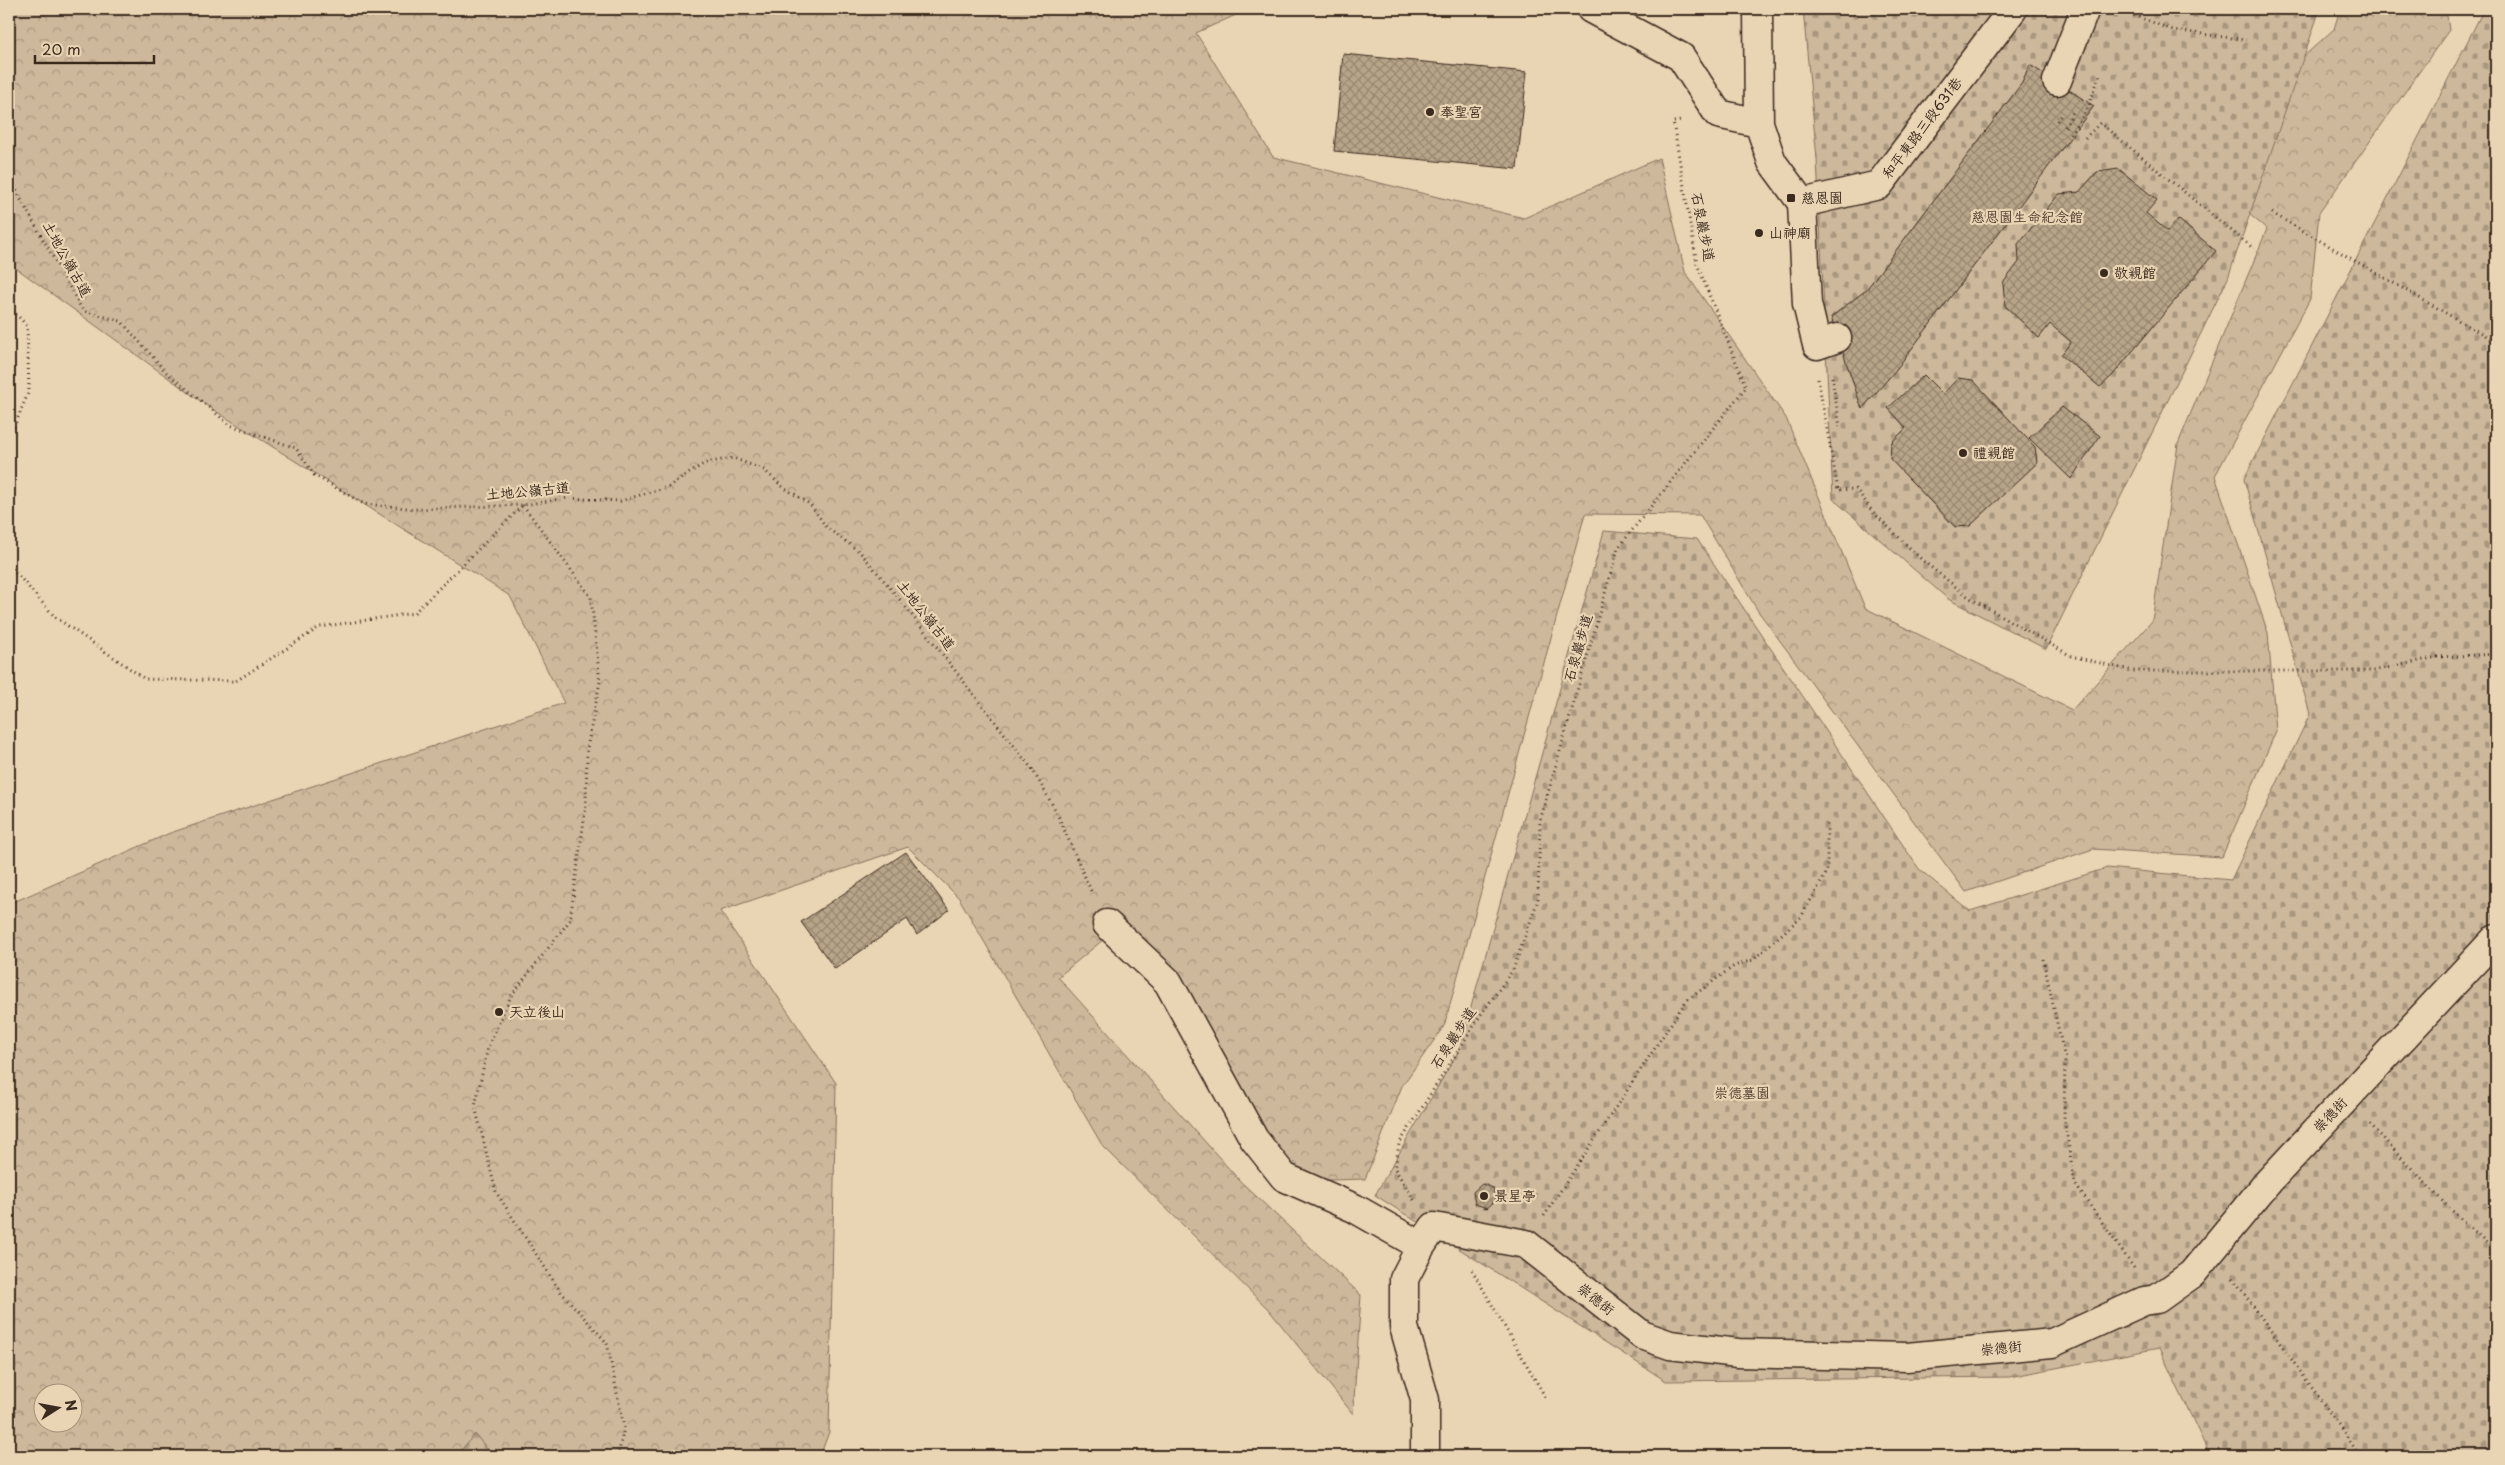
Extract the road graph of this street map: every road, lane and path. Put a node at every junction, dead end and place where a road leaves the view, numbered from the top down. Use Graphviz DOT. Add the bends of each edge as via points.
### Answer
graph roads {
  1 [pos="1591,9"];
  2 [pos="1758,9"];
  3 [pos="2013,9"];
  4 [pos="2085,9"];
  5 [pos="2117,9"];
  6 [pos="2246,40"];
  7 [pos="2057,81"];
  8 [pos="2086,110"];
  9 [pos="1718,114"];
  10 [pos="1759,123"];
  11 [pos="2070,134"];
  12 [pos="2085,138"];
  13 [pos="9,172"];
  14 [pos="1802,203"];
  15 [pos="2272,213"];
  16 [pos="2254,249"];
  17 [pos="9,306"];
  18 [pos="1837,338"];
  19 [pos="2496,342"];
  20 [pos="1831,374"];
  21 [pos="1817,375"];
  22 [pos="1840,427"];
  23 [pos="9,439"];
  24 [pos="523,505"];
  25 [pos="9,565"];
  26 [pos="2496,654"];
  27 [pos="1827,822"];
  28 [pos="1107,924"];
  29 [pos="2496,938"];
  30 [pos="2043,959"];
  31 [pos="2345,1098"];
  32 [pos="1427,1237"];
  33 [pos="1526,1244"];
  34 [pos="2212,1249"];
  35 [pos="2496,1251"];
  36 [pos="2157,1300"];
  37 [pos="1547,1400"];
  38 [pos="618,1456"];
  39 [pos="1425,1456"];
  40 [pos="2360,1456"];
  1 -- 9 [label="street" via="1681,57"];
  2 -- 10 [label="street"];
  3 -- 14 [label="street, 和平東路三段631巷" via="1879,186"];
  4 -- 7 [label="street"];
  5 -- 6 [label="path" via="2173,30"];
  8 -- 11 [label="path"];
  9 -- 10 [label="street"];
  9 -- 32 [label="path, 石泉巖步道" via="1673,122 1698,264 1746,387 1618,548 1540,821 1538,900 1513,970 1399,1144 1395,1169"];
  10 -- 14 [label="street" via="1772,162"];
  12 -- 16 [label="path" via="2100,123"];
  13 -- 24 [label="path, 土地公嶺古道" via="20,198 83,311 121,321 166,372 230,425 296,448 314,475 364,504 417,508"];
  14 -- 18 [label="street" via="1807,304 1817,345"];
  15 -- 19 [label="path"];
  17 -- 23 [label="path" via="27,326 29,391"];
  20 -- 22 [label="path"];
  21 -- 26 [label="path" via="1838,490 1856,490 1873,512 1923,560 1970,598 2071,656 2133,671 2373,671 2437,657"];
  24 -- 25 [label="path" via="414,613 320,627 236,682 145,679 54,617"];
  24 -- 28 [label="path, 土地公嶺古道" via="568,498 620,501 668,487 705,463 733,458 764,470 811,505 826,527 860,552 1032,769 1056,811"];
  24 -- 38 [label="path" via="591,597 600,682 587,748 586,806 570,920 511,996 488,1047 475,1106 496,1192 560,1291 607,1343 624,1428"];
  27 -- 33 [label="path" via="1827,872 1801,917 1753,960 1734,966 1686,1000"];
  28 -- 32 [label="street, 崇德街" via="1168,982 1254,1139 1284,1177"];
  29 -- 31 [label="street, 崇德街"];
  30 -- 36 [label="path" via="2065,1059 2064,1119 2075,1184"];
  31 -- 34 [label="street, 崇德街"];
  31 -- 35 [label="path" via="2448,1207"];
  32 -- 33 [label="street, 崇德街"];
  32 -- 37 [label="path" via="1473,1271"];
  32 -- 39 [label="street" via="1404,1280 1404,1327 1425,1400"];
  33 -- 36 [label="street, 崇德街" via="1642,1336 1670,1345 1738,1353 1907,1357 2052,1343 2144,1301"];
  34 -- 36 [label="street, 崇德街" via="2192,1274"];
  34 -- 40 [label="path"];
}
